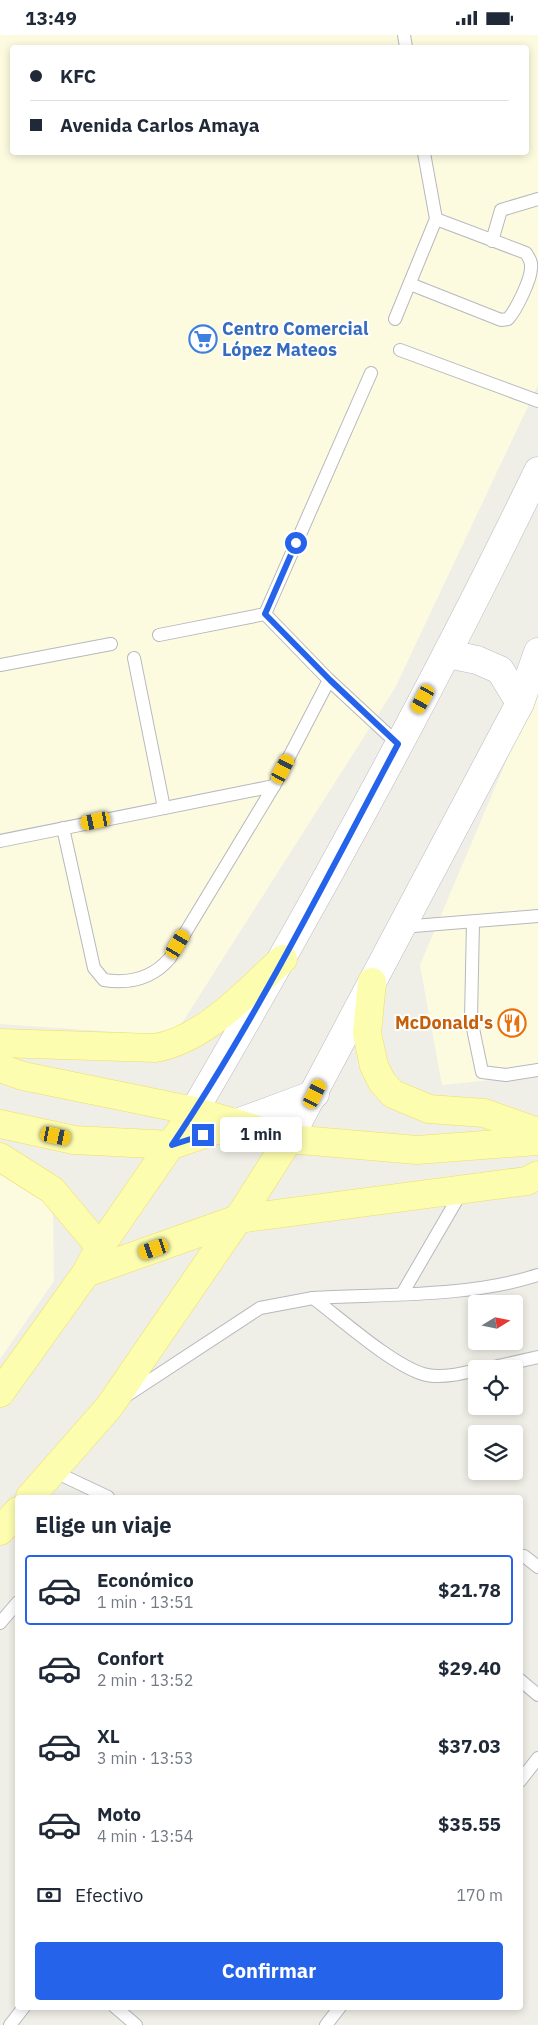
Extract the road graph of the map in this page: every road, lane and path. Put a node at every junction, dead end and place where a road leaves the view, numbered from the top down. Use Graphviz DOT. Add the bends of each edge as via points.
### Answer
graph roads {
  1 [pos="424,155"];
  2 [pos="538,199"];
  3 [pos="436,219"];
  4 [pos="492,241"];
  5 [pos="410,284"];
  6 [pos="395,319"];
  7 [pos="400,351"];
  8 [pos="371,373"];
  9 [pos="538,401"];
  10 [pos="538,471"];
  11 [pos="265,614"];
  12 [pos="159,635"];
  13 [pos="111,644"];
  14 [pos="538,652"];
  15 [pos="448,654"];
  16 [pos="134,658"];
  17 [pos="0,665"];
  18 [pos="330,680"];
  19 [pos="520,703"];
  20 [pos="398,744"];
  21 [pos="274,786"];
  22 [pos="164,808"];
  23 [pos="62,828"];
  24 [pos="0,841"];
  25 [pos="538,916"];
  26 [pos="473,922"];
  27 [pos="400,927"];
  28 [pos="283,959"];
  29 [pos="372,981"];
  30 [pos="0,1043"];
  31 [pos="0,1068"];
  32 [pos="538,1070"];
  33 [pos="315,1094"];
  34 [pos="194,1111"];
  35 [pos="0,1124"];
  36 [pos="234,1124"];
  37 [pos="538,1132"];
  38 [pos="289,1139"];
  39 [pos="538,1141"];
  40 [pos="172,1145"];
  41 [pos="0,1157"];
  42 [pos="538,1175"];
  43 [pos="464,1189"];
  44 [pos="238,1219"];
  45 [pos="100,1247"];
  46 [pos="86,1273"];
  47 [pos="538,1275"];
  48 [pos="402,1293"];
  49 [pos="313,1298"];
  50 [pos="538,1357"];
  51 [pos="523,1360"];
  52 [pos="468,1372"];
  53 [pos="0,1393"];
  54 [pos="109,1407"];
  55 [pos="53,1471"];
  56 [pos="32,1495"];
  57 [pos="102,1495"];
  58 [pos="15,1514"];
  59 [pos="0,1531"];
  60 [pos="524,1556"];
  61 [pos="538,1567"];
  62 [pos="15,1606"];
  63 [pos="0,1623"];
  64 [pos="523,1683"];
  65 [pos="538,1695"];
  66 [pos="538,1758"];
  67 [pos="523,1777"];
  68 [pos="118,2010"];
  69 [pos="338,2010"];
  70 [pos="136,2025"];
  71 [pos="326,2025"];
  1 -- 3 [label="lane"];
  2 -- 4 [label="lane" via="501,210"];
  3 -- 4 [label="lane"];
  3 -- 5 [label="lane"];
  4 -- 5 [label="lane" via="526,253 530,259 532,269 508,319 501,320"];
  5 -- 6 [label="lane"];
  7 -- 9 [label="lane"];
  8 -- 11 [label="lane"];
  10 -- 15 [label="main road"];
  11 -- 12 [label="lane"];
  11 -- 18 [label="lane"];
  13 -- 17 [label="lane"];
  14 -- 19 [label="main road"];
  15 -- 19 [label="main road" via="477,660 500,670"];
  15 -- 20 [label="main road"];
  16 -- 22 [label="lane"];
  18 -- 20 [label="lane"];
  18 -- 21 [label="lane"];
  19 -- 27 [label="main road"];
  20 -- 28 [label="main road"];
  21 -- 22 [label="lane"];
  21 -- 23 [label="lane" via="170,958 148,977 119,983 104,980 94,968"];
  22 -- 23 [label="lane"];
  23 -- 24 [label="lane"];
  25 -- 26 [label="lane"];
  26 -- 27 [label="lane"];
  26 -- 32 [label="lane" via="470,1019 482,1072 506,1075"];
  27 -- 29 [label="main road"];
  28 -- 30 [label="main road" via="209,1024 168,1045 155,1048"];
  28 -- 34 [label="main road"];
  29 -- 33 [label="main road"];
  29 -- 37 [label="main road" via="367,1033 374,1066 393,1094 428,1109 484,1113"];
  31 -- 34 [label="main road" via="23,1076"];
  33 -- 36 [label="main road"];
  33 -- 38 [label="main road"];
  34 -- 36 [label="main road"];
  34 -- 40 [label="main road"];
  35 -- 40 [label="main road" via="74,1140"];
  36 -- 38 [label="main road"];
  36 -- 40 [label="main road"];
  38 -- 39 [label="main road" via="417,1150"];
  38 -- 44 [label="main road"];
  40 -- 45 [label="main road"];
  41 -- 45 [label="main road" via="52,1190"];
  42 -- 43 [label="main road" via="527,1181"];
  43 -- 44 [label="main road"];
  43 -- 48 [label="lane"];
  44 -- 46 [label="main road"];
  44 -- 54 [label="main road"];
  45 -- 46 [label="main road"];
  46 -- 53 [label="main road"];
  47 -- 48 [label="lane" via="515,1282"];
  48 -- 49 [label="lane"];
  49 -- 52 [label="lane" via="397,1361 424,1375"];
  49 -- 54 [label="lane" via="260,1308"];
  50 -- 51 [label="lane"];
  54 -- 55 [label="main road"];
  55 -- 56 [label="main road"];
  55 -- 57 [label="lane"];
  58 -- 59 [label="main road"];
  60 -- 61 [label="lane"];
  62 -- 63 [label="lane"];
  64 -- 65 [label="lane"];
  66 -- 67 [label="lane"];
  68 -- 70 [label="lane"];
  69 -- 71 [label="lane"];
}
